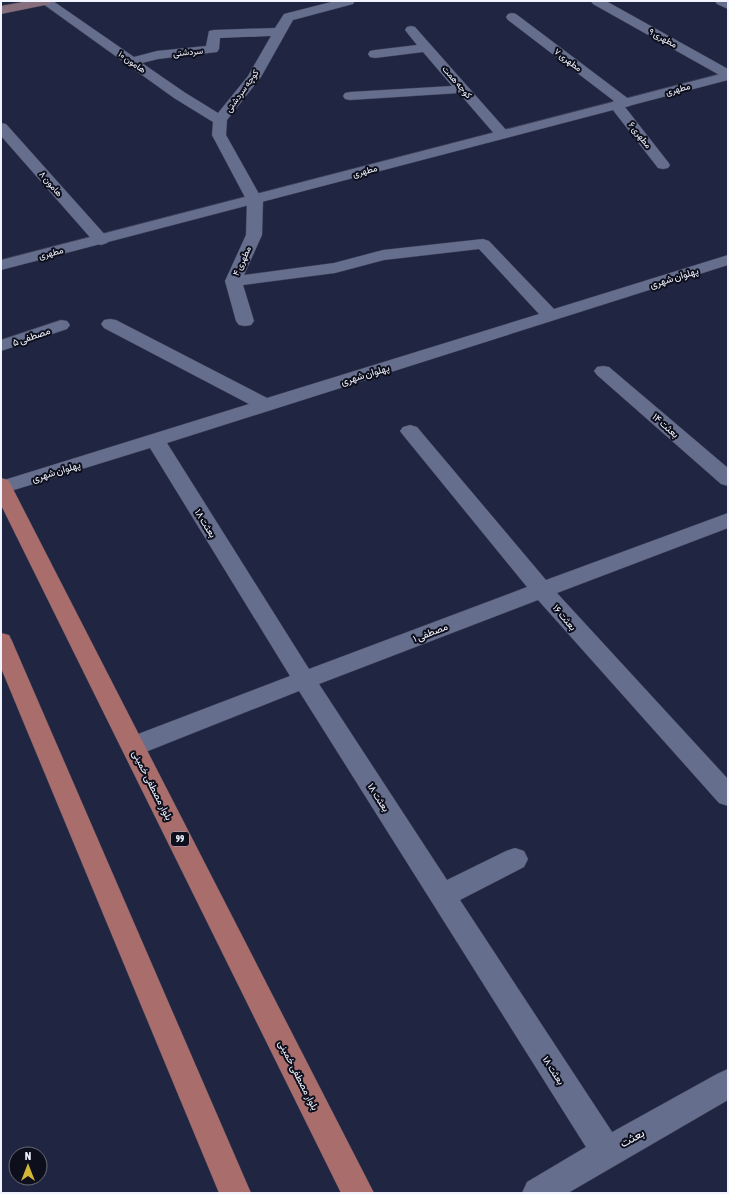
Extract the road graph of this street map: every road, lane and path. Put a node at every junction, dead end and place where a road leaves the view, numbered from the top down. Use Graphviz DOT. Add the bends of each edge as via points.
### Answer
graph roads {
  1 [pos="45,1"];
  2 [pos="349,1"];
  3 [pos="597,1"];
  4 [pos="721,1"];
  5 [pos="728,5"];
  6 [pos="1,10"];
  7 [pos="512,17"];
  8 [pos="411,30"];
  9 [pos="280,32"];
  10 [pos="426,48"];
  11 [pos="375,54"];
  12 [pos="132,62"];
  13 [pos="728,75"];
  14 [pos="462,89"];
  15 [pos="350,96"];
  16 [pos="620,104"];
  17 [pos="220,120"];
  18 [pos="1,127"];
  19 [pos="502,134"];
  20 [pos="664,165"];
  21 [pos="255,201"];
  22 [pos="101,240"];
  23 [pos="727,262"];
  24 [pos="1,265"];
  25 [pos="233,281"];
  26 [pos="550,316"];
  27 [pos="246,321"];
  28 [pos="110,324"];
  29 [pos="61,325"];
  30 [pos="1,346"];
  31 [pos="603,372"];
  32 [pos="265,405"];
  33 [pos="410,430"];
  34 [pos="155,440"];
  35 [pos="728,479"];
  36 [pos="2,486"];
  37 [pos="728,520"];
  38 [pos="541,590"];
  39 [pos="1,641"];
  40 [pos="304,680"];
  41 [pos="134,746"];
  42 [pos="728,796"];
  43 [pos="515,858"];
  44 [pos="442,896"];
  45 [pos="728,1084"];
  46 [pos="607,1152"];
  47 [pos="234,1193"];
  48 [pos="358,1193"];
  49 [pos="538,1193"];
  1 -- 6 [label="main road"];
  1 -- 12 [label="street, هامون ۱۰"];
  2 -- 9 [label="street, کوچه سردشتی" via="288,17"];
  3 -- 13 [label="street, مطهری ۹"];
  4 -- 5 [label="street"];
  7 -- 16 [label="street, مطهری ۷"];
  8 -- 10 [label="street, کوچه همت"];
  9 -- 12 [label="street, سردشتی" via="214,34 212,49 157,55"];
  9 -- 17 [label="street, کوچه سردشتی" via="254,77"];
  10 -- 11 [label="street"];
  10 -- 14 [label="street, کوچه همت"];
  12 -- 17 [label="street, هامون ۱۰"];
  13 -- 16 [label="street, مطهری"];
  14 -- 15 [label="street"];
  14 -- 19 [label="street, کوچه همت"];
  16 -- 19 [label="street, مطهری"];
  16 -- 20 [label="street, مطهری ۶"];
  17 -- 21 [label="street, کوچه سردشتی" via="219,135"];
  18 -- 22 [label="street, هامون ۸"];
  19 -- 21 [label="street, مطهری"];
  21 -- 22 [label="street, مطهری"];
  21 -- 25 [label="street, مطهری ۴" via="254,235"];
  22 -- 24 [label="street, مطهری"];
  23 -- 26 [label="street, پهلوان شهری"];
  25 -- 26 [label="street" via="335,268 383,256 483,244"];
  25 -- 27 [label="street, مطهری ۴"];
  26 -- 32 [label="street, پهلوان شهری"];
  28 -- 32 [label="street"];
  29 -- 30 [label="street, مصطفی ۵"];
  31 -- 35 [label="street, بعثت ۱۴"];
  32 -- 34 [label="street, پهلوان شهری"];
  33 -- 38 [label="street, بعثت ۱۶"];
  34 -- 36 [label="street, پهلوان شهری"];
  34 -- 40 [label="street, بعثت ۱۸"];
  36 -- 41 [label="main road, بلوار مصطفی خمینی / 99"];
  37 -- 38 [label="street, مصطفی ۱"];
  38 -- 40 [label="street, مصطفی ۱"];
  38 -- 42 [label="street, بعثت ۱۶"];
  39 -- 47 [label="main road"];
  40 -- 41 [label="street, مصطفی ۱"];
  40 -- 44 [label="street, بعثت ۱۸"];
  41 -- 48 [label="main road, بلوار مصطفی خمینی / 99"];
  43 -- 44 [label="street"];
  44 -- 46 [label="street, بعثت ۱۸"];
  45 -- 46 [label="street, بعثت"];
  46 -- 49 [label="street, بعثت"];
}
